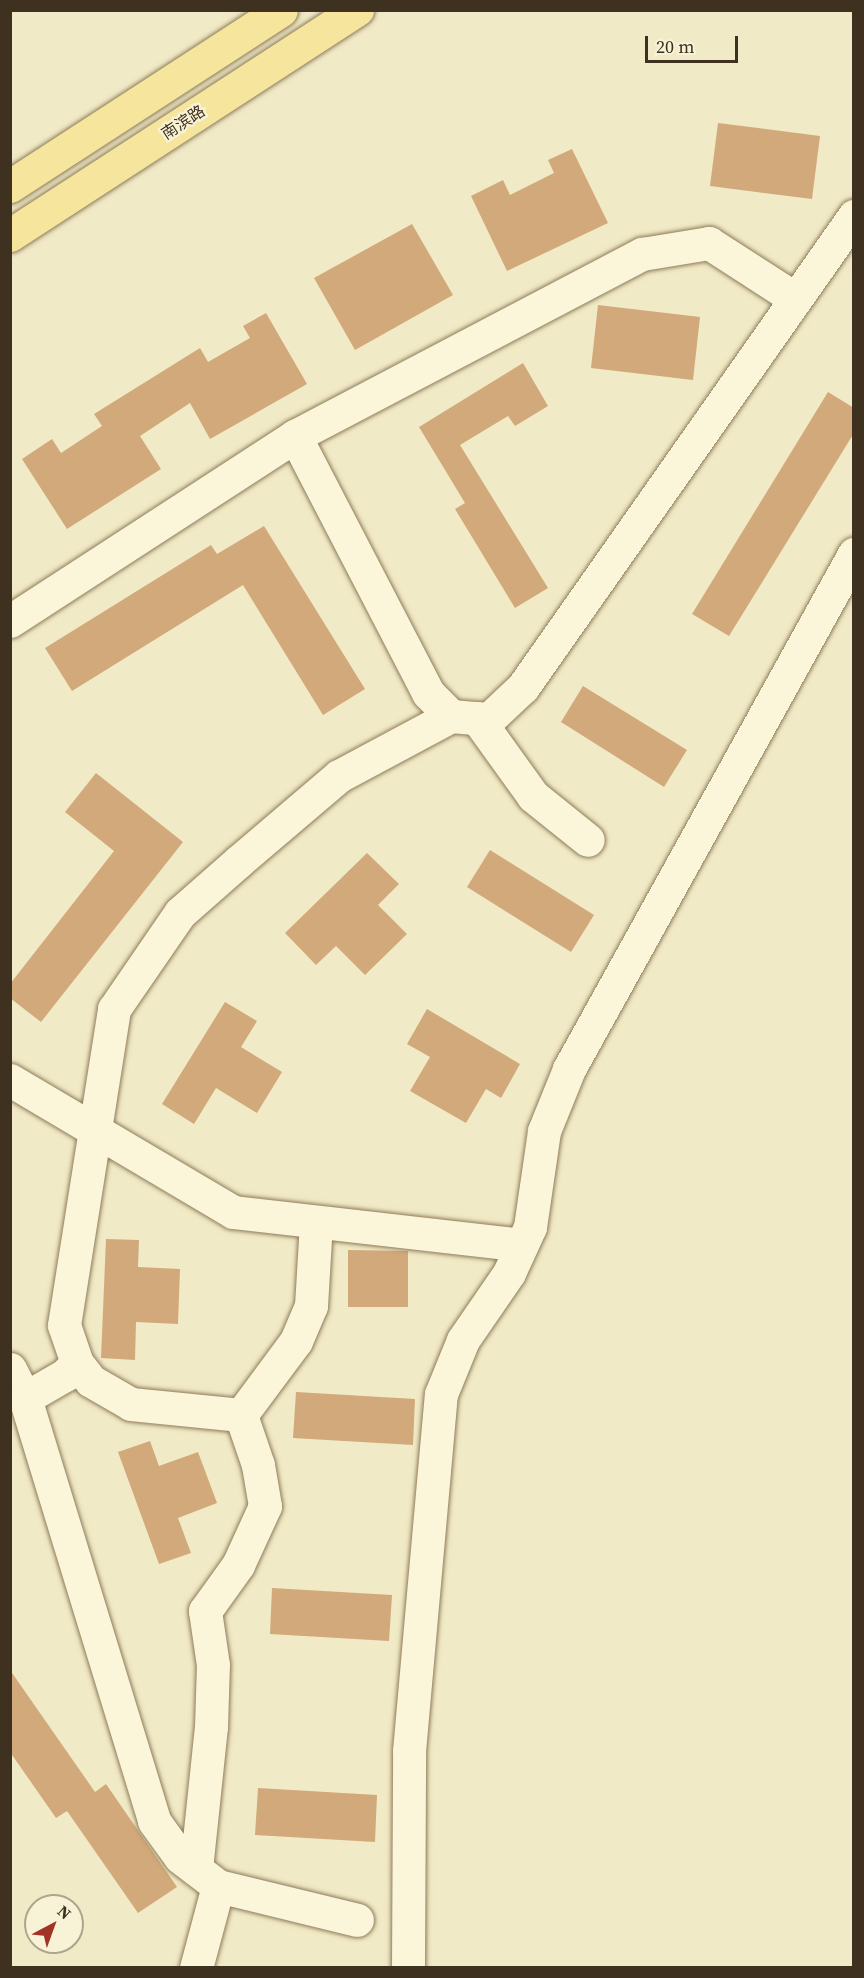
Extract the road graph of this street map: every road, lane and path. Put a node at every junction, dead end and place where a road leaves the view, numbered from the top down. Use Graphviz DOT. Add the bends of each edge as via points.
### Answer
graph roads {
  1 [pos="281,10"];
  2 [pos="357,10"];
  3 [pos="10,186"];
  4 [pos="854,216"];
  5 [pos="10,235"];
  6 [pos="796,299"];
  7 [pos="295,436"];
  8 [pos="854,554"];
  9 [pos="10,621"];
  10 [pos="464,717"];
  11 [pos="588,840"];
  12 [pos="10,1080"];
  13 [pos="92,1129"];
  14 [pos="316,1222"];
  15 [pos="521,1245"];
  16 [pos="77,1363"];
  17 [pos="10,1369"];
  18 [pos="25,1398"];
  19 [pos="241,1415"];
  20 [pos="207,1878"];
  21 [pos="357,1920"];
  22 [pos="196,1968"];
  23 [pos="408,1968"];
  1 -- 3 [label="main road"];
  2 -- 5 [label="main road, 南滨路"];
  4 -- 6 [label="street"];
  6 -- 7 [label="street" via="709,243 642,254"];
  6 -- 10 [label="street" via="523,687 489,719"];
  7 -- 9 [label="street"];
  7 -- 10 [label="street" via="428,693"];
  8 -- 15 [label="street" via="569,1069 544,1131 530,1227"];
  10 -- 11 [label="street" via="533,796"];
  10 -- 13 [label="street" via="339,776 180,913 114,1009"];
  12 -- 13 [label="street"];
  13 -- 14 [label="street" via="233,1212"];
  13 -- 16 [label="street" via="64,1326"];
  14 -- 15 [label="street"];
  14 -- 19 [label="street" via="311,1306 296,1341"];
  15 -- 23 [label="street" via="509,1273 463,1340 441,1394 409,1751"];
  16 -- 18 [label="street" via="65,1376"];
  16 -- 19 [label="street" via="91,1381 131,1404"];
  17 -- 18 [label="street"];
  18 -- 20 [label="street" via="154,1821 180,1857"];
  19 -- 20 [label="street" via="258,1465 264,1506 238,1564 205,1611 213,1665"];
  20 -- 21 [label="street"];
  20 -- 22 [label="street"];
}
